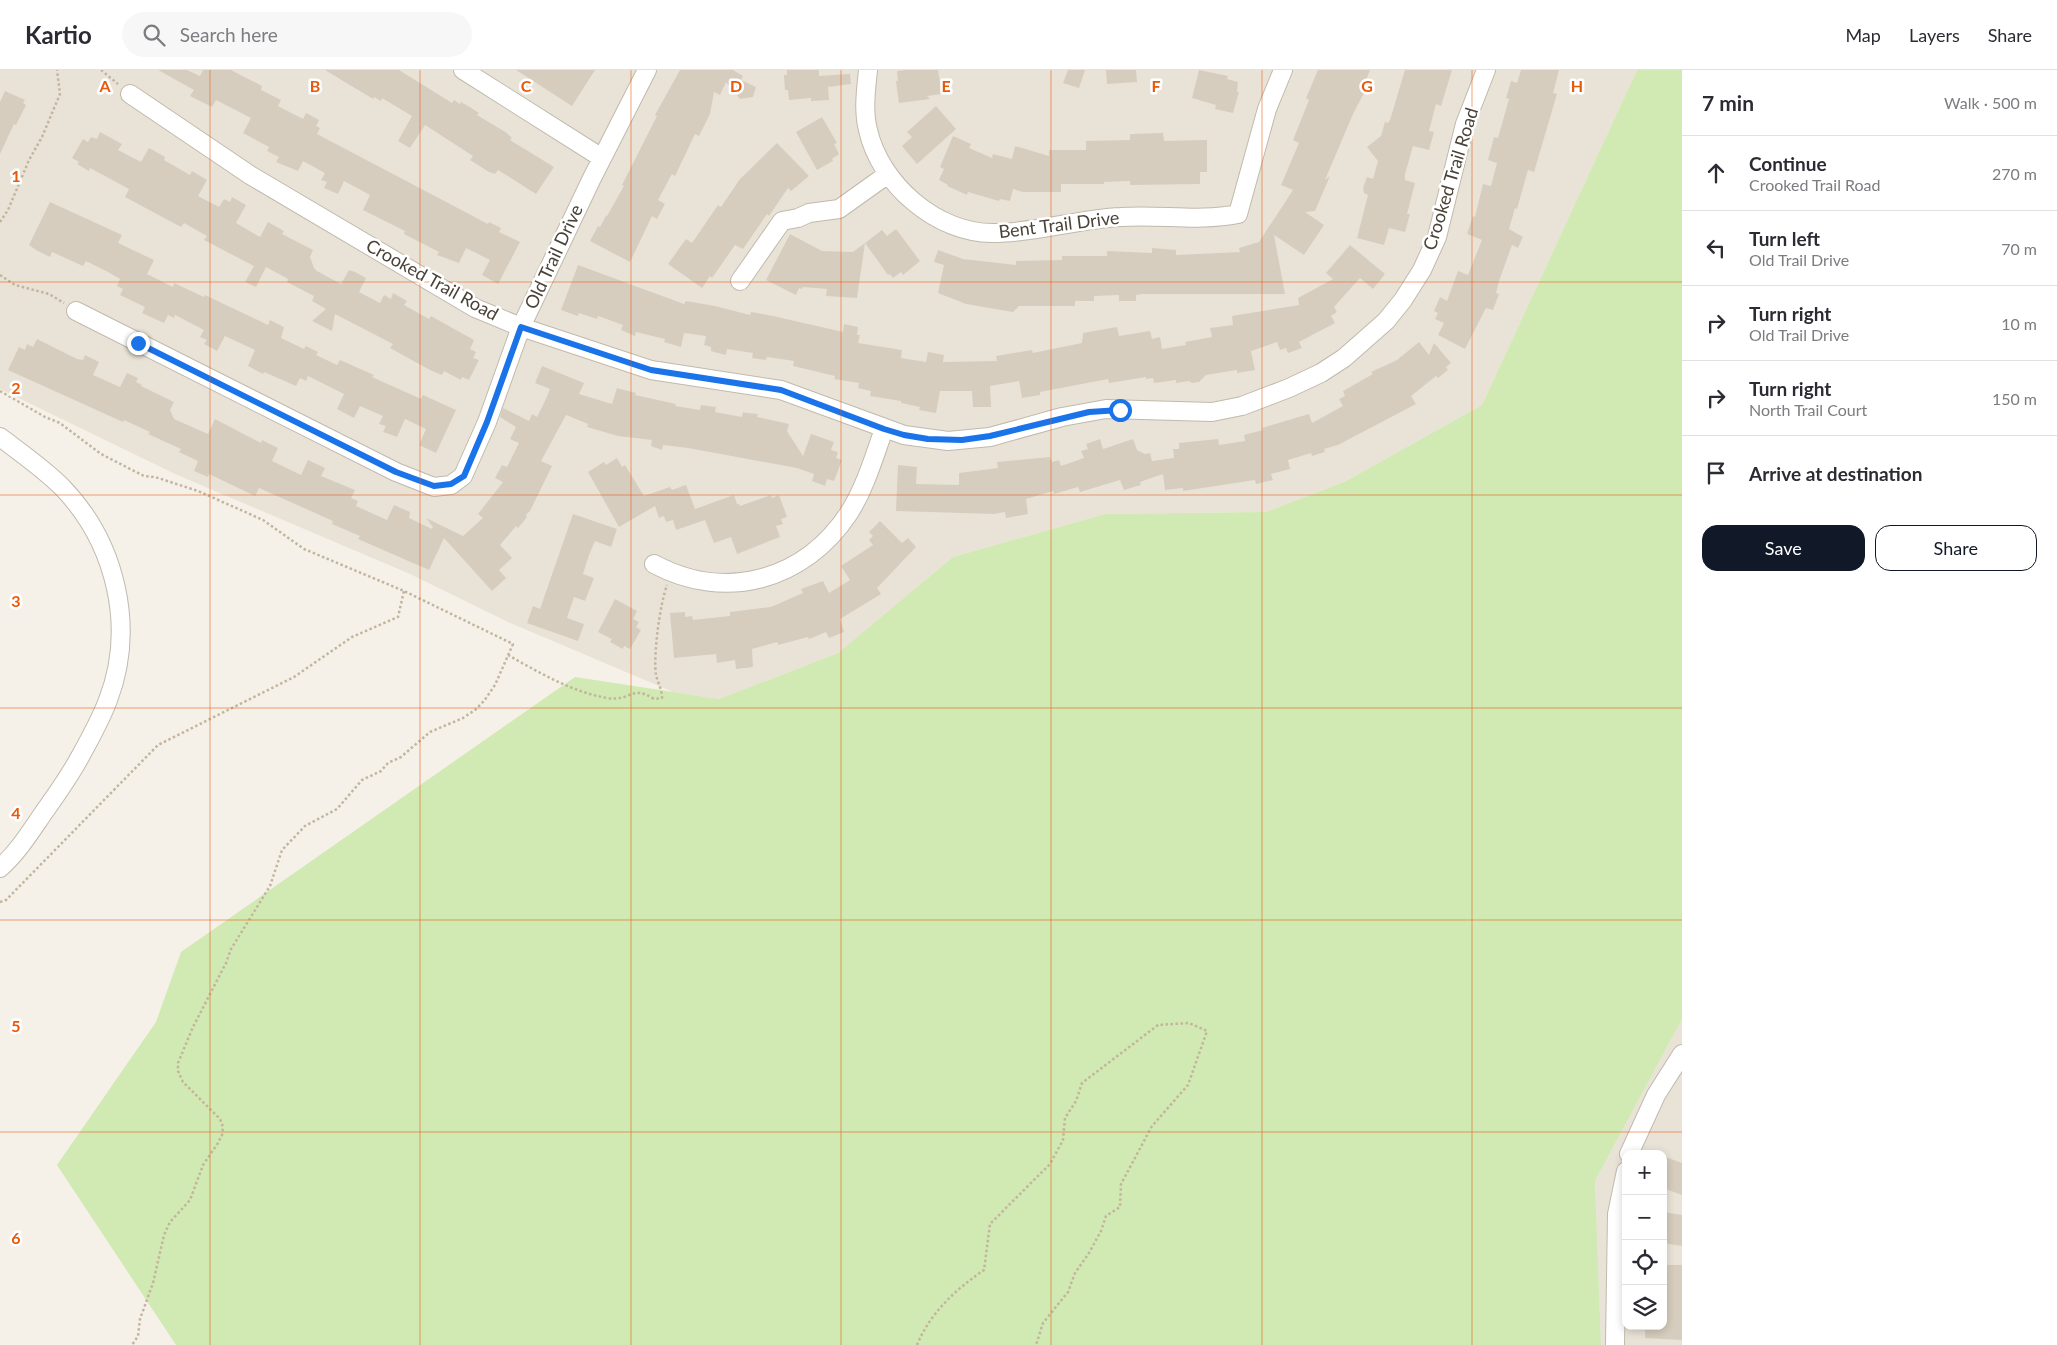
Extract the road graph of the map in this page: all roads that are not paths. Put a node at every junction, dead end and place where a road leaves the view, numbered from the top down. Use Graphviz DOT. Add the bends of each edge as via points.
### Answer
graph roads {
  1 [pos="463,70"];
  2 [pos="647,70"];
  3 [pos="868,70"];
  4 [pos="1283,70"];
  5 [pos="1486,70"];
  6 [pos="130,94"];
  7 [pos="602,158"];
  8 [pos="888,174"];
  9 [pos="740,281"];
  10 [pos="76,311"];
  11 [pos="521,327"];
  12 [pos="884,429"];
  13 [pos="0,437"];
  14 [pos="654,564"];
  15 [pos="0,868"];
  16 [pos="1682,1054"];
  17 [pos="1631,1150"];
  18 [pos="1622,1190"];
  19 [pos="1616,1345"];
  1 -- 7 [label="street"];
  2 -- 7 [label="street, Old Trail Drive"];
  3 -- 8 [label="street, Bent Trail Drive" via="865,116 873,146"];
  4 -- 8 [label="street, Bent Trail Drive" via="1268,109 1238,214 1217,218 1120,216 1005,233 979,232 953,225 918,205"];
  5 -- 12 [label="street, Crooked Trail Road" via="1465,124 1437,237 1422,270 1386,322 1354,351 1321,373 1242,406 1212,412 1106,410 962,440 928,439"];
  6 -- 11 [label="street, Crooked Trail Road" via="250,175 409,270 475,308"];
  7 -- 11 [label="street, Old Trail Drive"];
  8 -- 9 [label="street" via="839,209 782,221"];
  10 -- 11 [label="street, Old Trail Drive" via="396,472 434,486 451,484 464,476"];
  11 -- 12 [label="street, Crooked Trail Road" via="651,370 781,390"];
  12 -- 14 [label="street" via="858,498 849,513 827,540 801,560 772,575 738,583 703,582 671,573"];
  13 -- 15 [label="street" via="61,486 88,520 108,559 114,579 121,640 108,700 72,771 13,856"];
  16 -- 17 [label="street" via="1656,1095"];
  18 -- 19 [label="street" via="1617,1214"];
}
